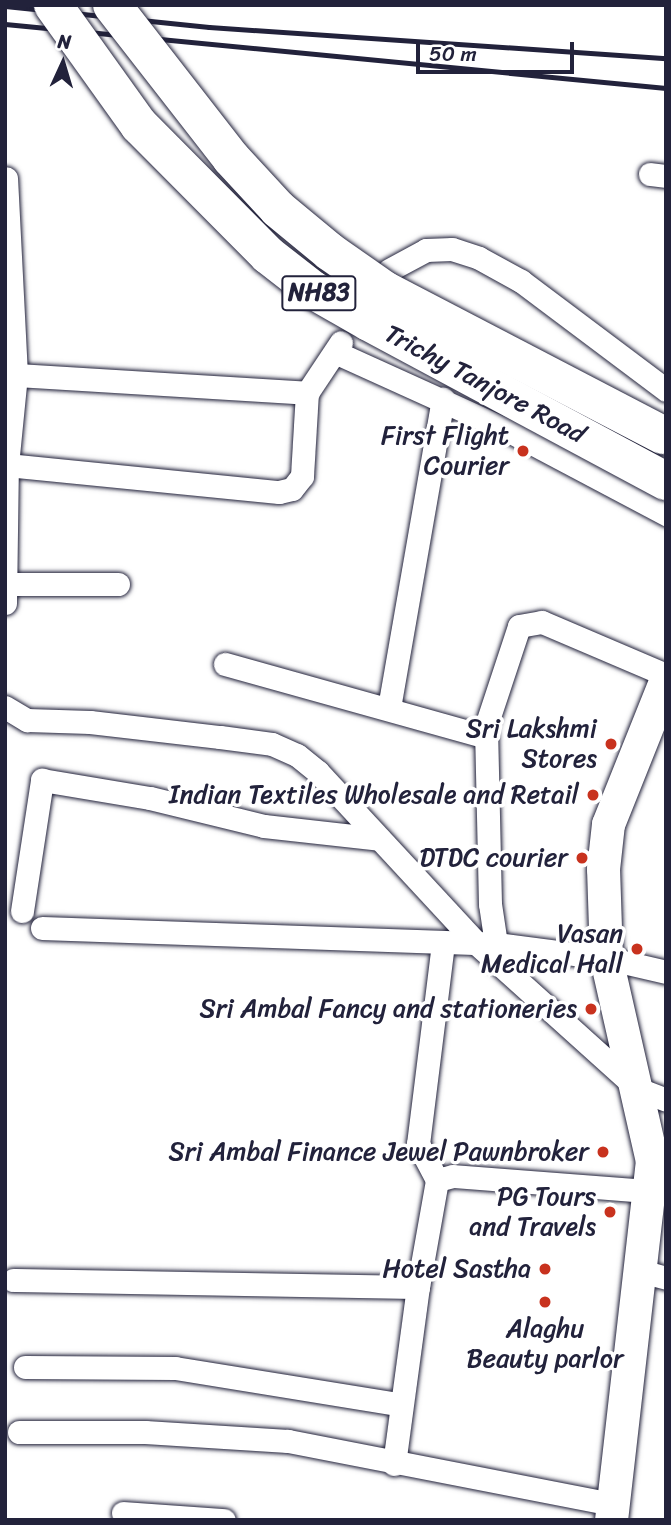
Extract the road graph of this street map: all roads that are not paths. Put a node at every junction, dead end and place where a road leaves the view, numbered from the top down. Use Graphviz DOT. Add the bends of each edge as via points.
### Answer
graph roads {
  1 [pos="53,5"];
  2 [pos="112,5"];
  3 [pos="6,178"];
  4 [pos="389,270"];
  5 [pos="16,375"];
  6 [pos="666,390"];
  7 [pos="307,393"];
  8 [pos="443,399"];
  9 [pos="663,435"];
  10 [pos="7,465"];
  11 [pos="666,481"];
  12 [pos="666,514"];
  13 [pos="6,584"];
  14 [pos="118,584"];
  15 [pos="5,603"];
  16 [pos="225,664"];
  17 [pos="666,677"];
  18 [pos="5,708"];
  19 [pos="389,708"];
  20 [pos="486,737"];
  21 [pos="379,839"];
  22 [pos="22,911"];
  23 [pos="42,928"];
  24 [pos="443,944"];
  25 [pos="486,944"];
  26 [pos="607,958"];
  27 [pos="666,972"];
  28 [pos="652,1095"];
  29 [pos="655,1172"];
  30 [pos="437,1180"];
  31 [pos="651,1274"];
  32 [pos="13,1280"];
  33 [pos="418,1287"];
  34 [pos="25,1367"];
  35 [pos="398,1404"];
  36 [pos="19,1432"];
  37 [pos="394,1464"];
  38 [pos="611,1512"];
  39 [pos="123,1513"];
  40 [pos="224,1520"];
  1 -- 11 [label="highway, Trichy Tanjore Road / NH83, bridge" via="139,125 210,201 277,262 369,322"];
  2 -- 9 [label="highway, Trichy Tanjore Road / NH83, bridge" via="231,158 278,208 330,252 386,291"];
  3 -- 5 [label="street"];
  4 -- 6 [label="street" via="425,250 452,249 479,258 521,281"];
  5 -- 7 [label="street"];
  5 -- 10 [label="street"];
  7 -- 8 [label="street" via="340,347"];
  7 -- 10 [label="street" via="302,476 292,489 278,492"];
  8 -- 12 [label="street" via="593,472"];
  8 -- 19 [label="street"];
  10 -- 13 [label="street"];
  13 -- 14 [label="street"];
  13 -- 15 [label="street"];
  16 -- 19 [label="street"];
  17 -- 20 [label="street" via="542,622 523,622 516,631"];
  17 -- 26 [label="main road" via="608,824 602,911"];
  18 -- 21 [label="street" via="27,720 90,722 272,744 318,772"];
  19 -- 20 [label="street"];
  20 -- 25 [label="street" via="490,904"];
  21 -- 22 [label="street" via="264,826 150,798 42,780"];
  21 -- 25 [label="street"];
  23 -- 24 [label="street"];
  24 -- 25 [label="street"];
  24 -- 30 [label="street" via="418,1144"];
  25 -- 26 [label="street"];
  25 -- 28 [label="street"];
  26 -- 27 [label="street"];
  26 -- 28 [label="main road"];
  28 -- 29 [label="main road"];
  29 -- 30 [label="street"];
  29 -- 31 [label="main road"];
  30 -- 33 [label="street"];
  31 -- 38 [label="main road"];
  32 -- 33 [label="street"];
  33 -- 35 [label="street"];
  34 -- 35 [label="street" via="175,1368"];
  35 -- 37 [label="street"];
  36 -- 37 [label="street" via="288,1441"];
  37 -- 38 [label="street"];
  39 -- 40 [label="street"];
}
